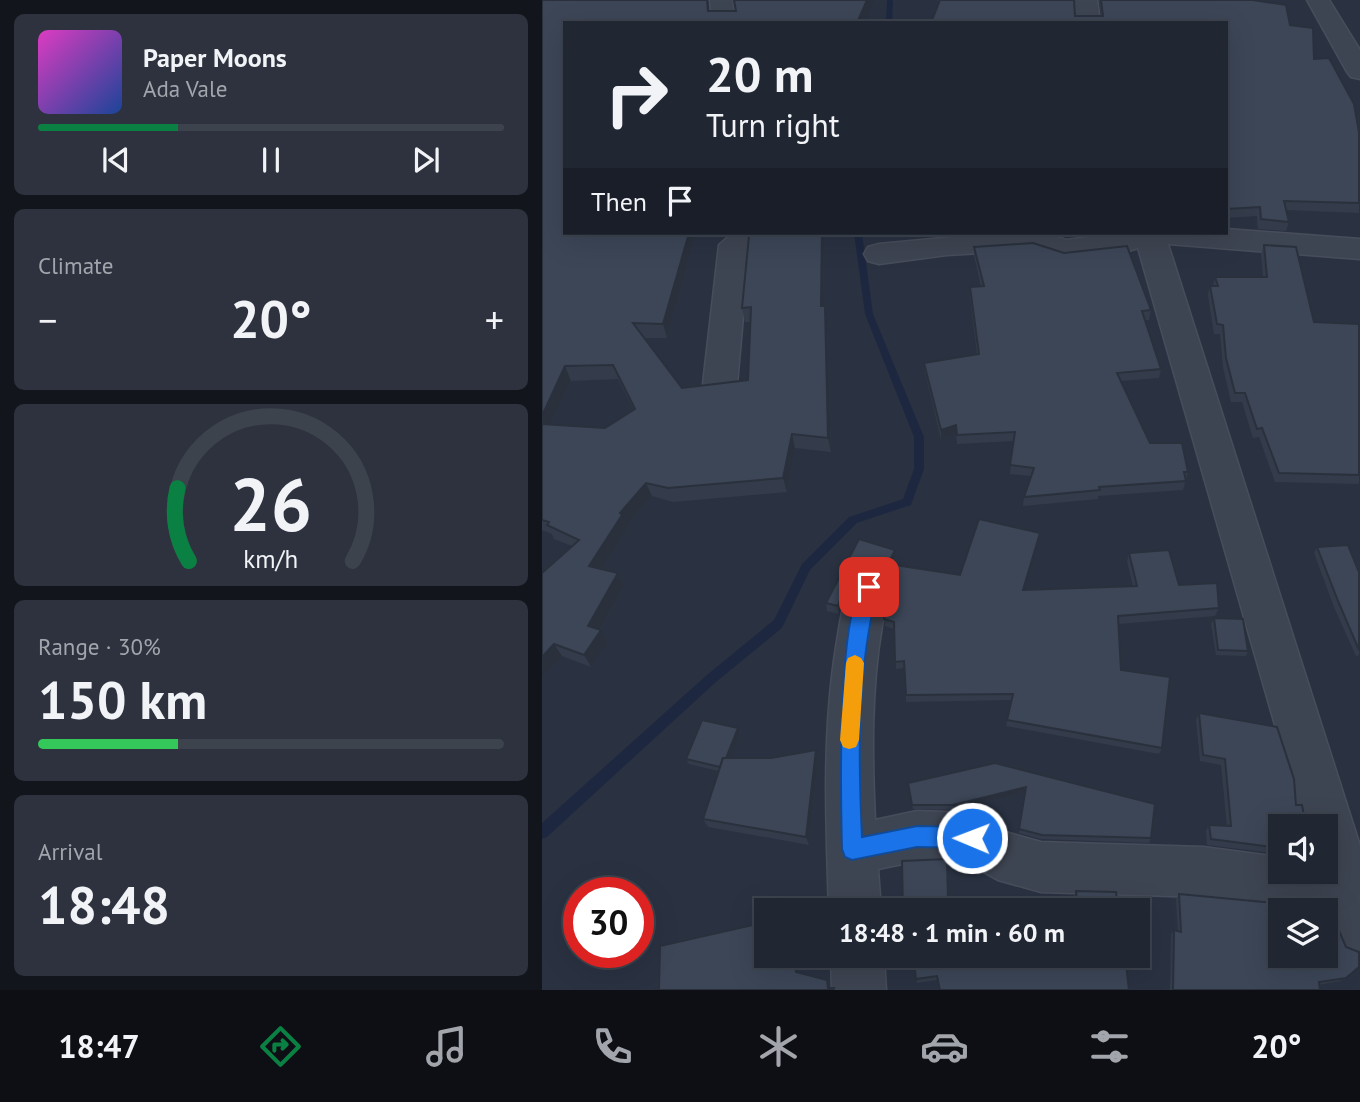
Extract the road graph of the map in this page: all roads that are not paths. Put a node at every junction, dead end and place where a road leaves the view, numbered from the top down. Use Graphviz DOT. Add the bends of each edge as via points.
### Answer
graph roads {
  1 [pos="721,0"];
  2 [pos="1086,0"];
  3 [pos="1318,0"];
  4 [pos="724,21"];
  5 [pos="1089,21"];
  6 [pos="1359,72"];
  7 [pos="751,235"];
  8 [pos="1144,235"];
  9 [pos="1150,235"];
  10 [pos="1175,235"];
  11 [pos="1359,249"];
  12 [pos="879,254"];
  13 [pos="720,384"];
  14 [pos="869,587"];
  15 [pos="852,849"];
  16 [pos="854,898"];
  17 [pos="1354,910"];
  18 [pos="858,968"];
  19 [pos="859,990"];
  1 -- 4 [label="street"];
  2 -- 5 [label="street"];
  3 -- 6 [label="street"];
  7 -- 13 [label="street" via="734,245"];
  8 -- 12 [label="street" via="1116,245 1079,249 1063,250 1036,240"];
  9 -- 17 [label="street"];
  10 -- 11 [label="street"];
  14 -- 15 [label="street" via="857,636 848,753"];
  15 -- 16 [label="street"];
  15 -- 17 [label="street" via="917,836 972,838 998,855 1041,867 1202,872"];
  18 -- 19 [label="street"];
}
